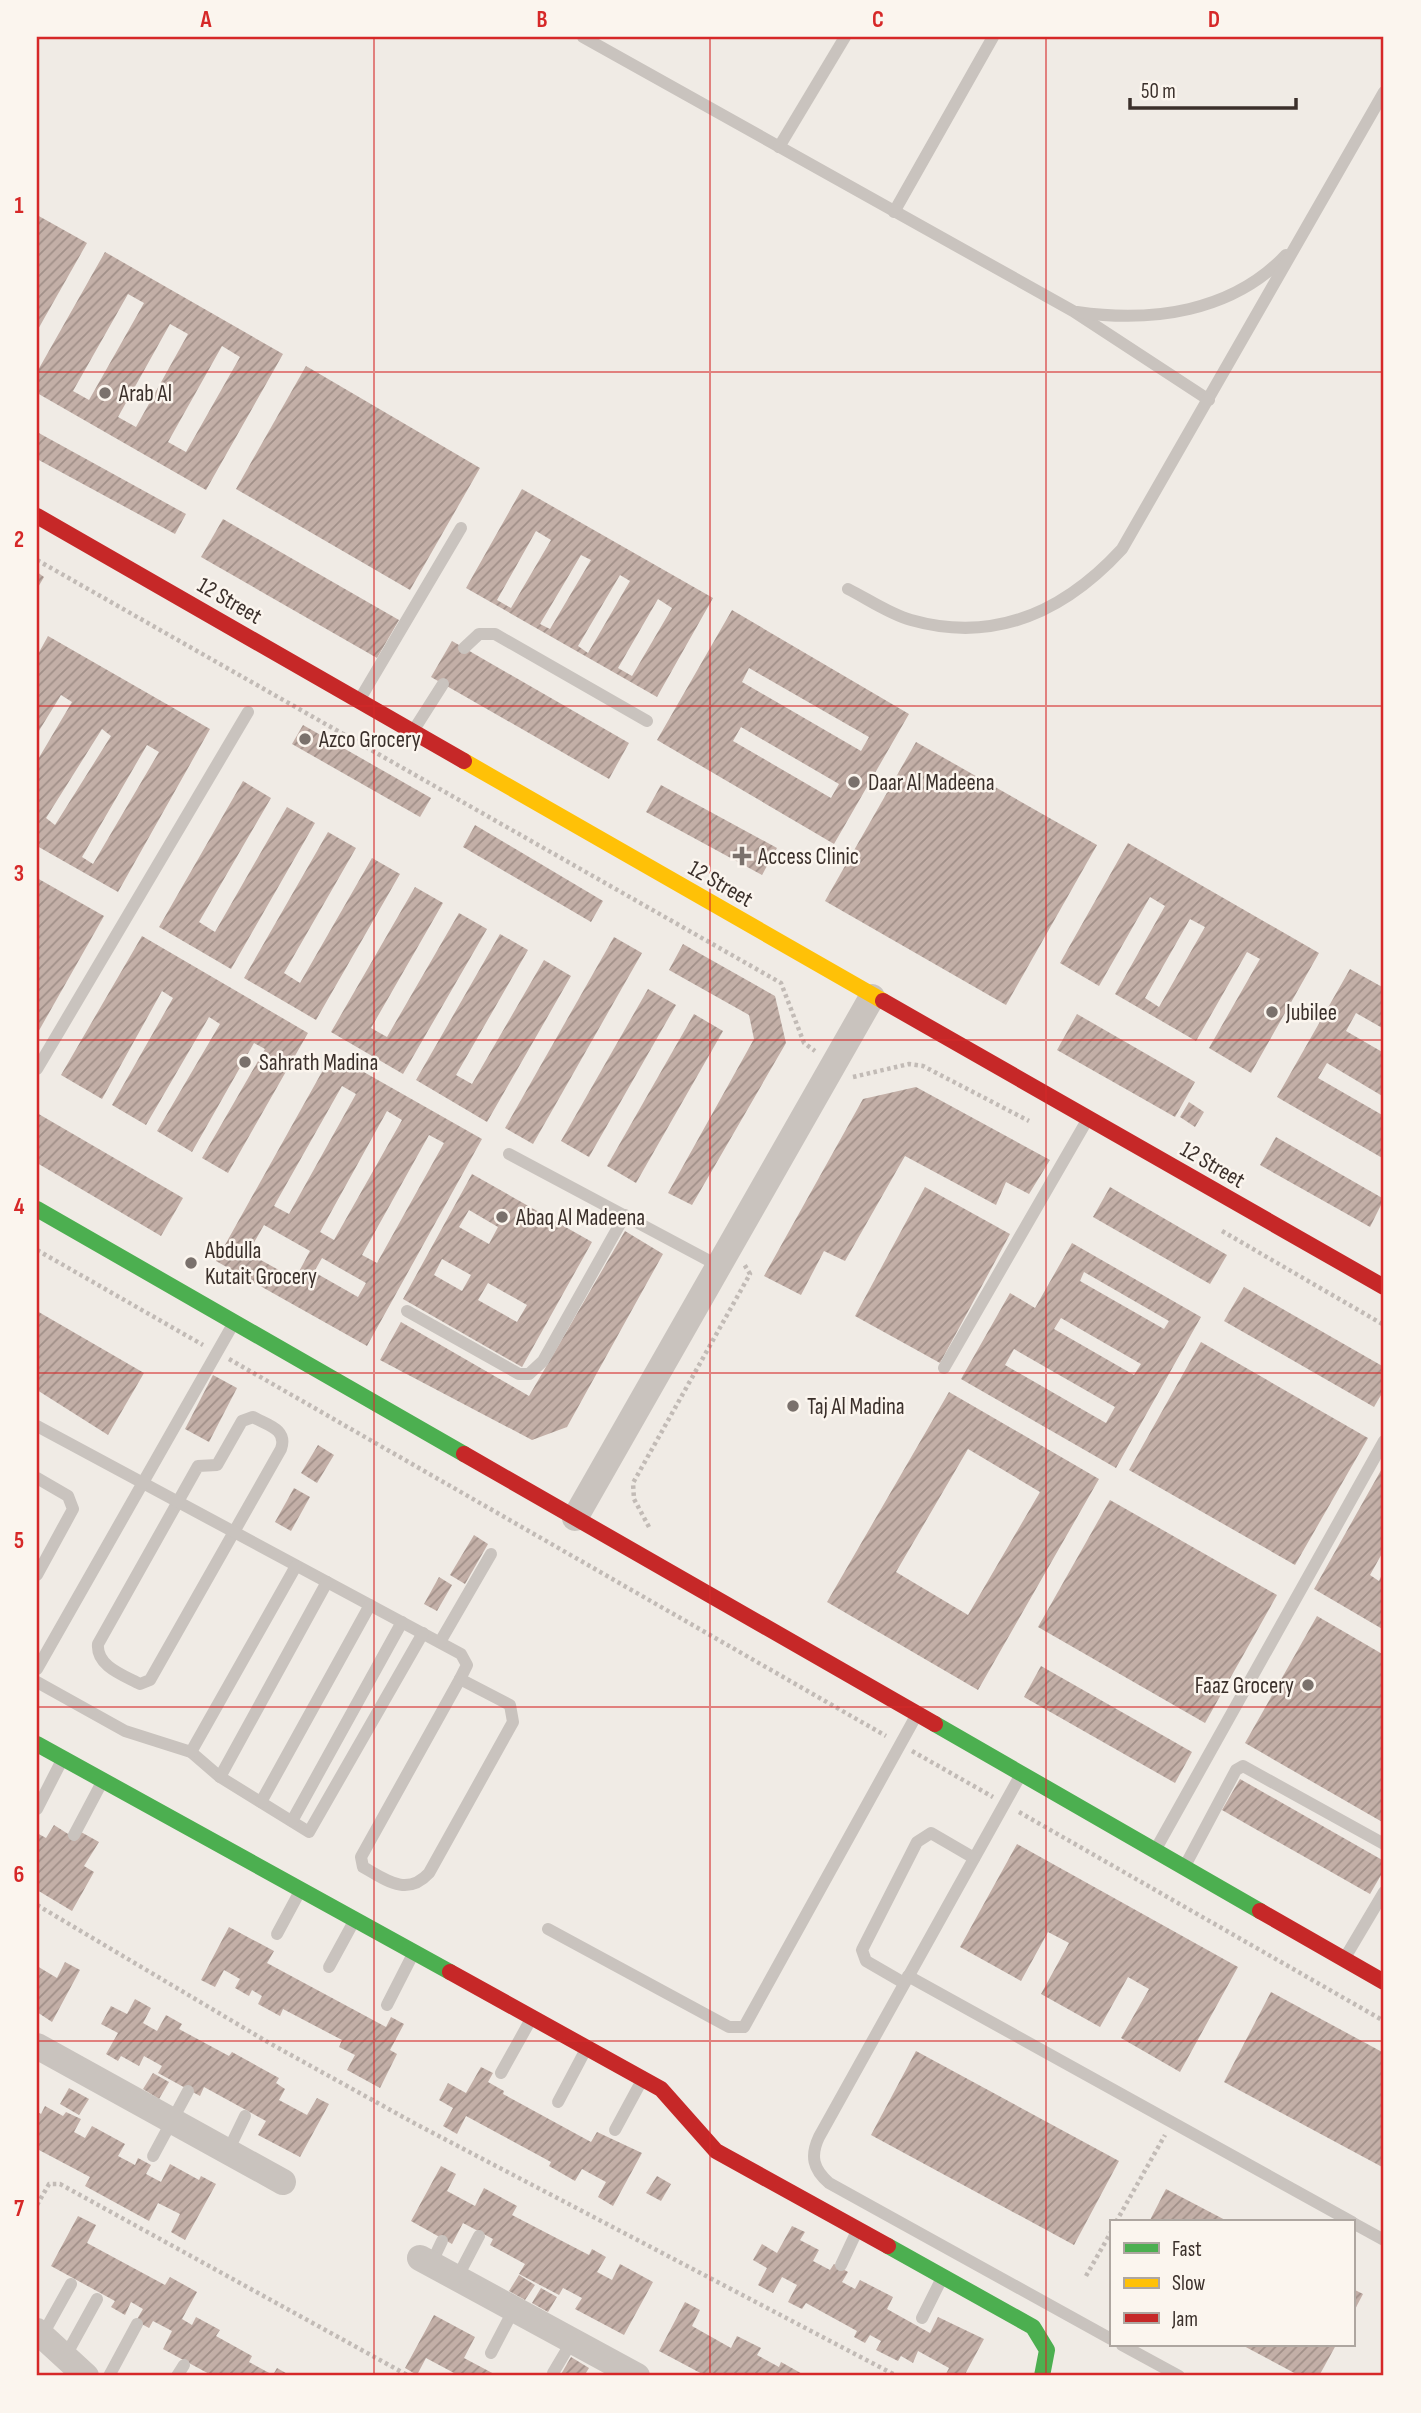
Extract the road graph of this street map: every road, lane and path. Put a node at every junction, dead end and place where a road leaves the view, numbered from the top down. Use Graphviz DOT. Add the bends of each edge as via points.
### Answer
graph roads {
  1 [pos="583,37"];
  2 [pos="845,37"];
  3 [pos="993,37"];
  4 [pos="1384,92"];
  5 [pos="779,147"];
  6 [pos="894,212"];
  7 [pos="1300,241"];
  8 [pos="1073,311"];
  9 [pos="1209,400"];
  10 [pos="37,516"];
  11 [pos="461,528"];
  12 [pos="37,560"];
  13 [pos="848,589"];
  14 [pos="464,648"];
  15 [pos="443,684"];
  16 [pos="263,686"];
  17 [pos="360,699"];
  18 [pos="248,712"];
  19 [pos="648,722"];
  20 [pos="413,731"];
  21 [pos="872,997"];
  22 [pos="834,1065"];
  23 [pos="37,1069"];
  24 [pos="1088,1119"];
  25 [pos="1039,1126"];
  26 [pos="509,1154"];
  27 [pos="37,1209"];
  28 [pos="625,1215"];
  29 [pos="1217,1228"];
  30 [pos="37,1250"];
  31 [pos="723,1259"];
  32 [pos="1384,1287"];
  33 [pos="407,1311"];
  34 [pos="234,1322"];
  35 [pos="1384,1325"];
  36 [pos="217,1352"];
  37 [pos="944,1368"];
  38 [pos="39,1432"];
  39 [pos="1384,1441"];
  40 [pos="37,1478"];
  41 [pos="142,1484"];
  42 [pos="177,1503"];
  43 [pos="575,1518"];
  44 [pos="233,1532"];
  45 [pos="491,1554"];
  46 [pos="42,1555"];
  47 [pos="642,1556"];
  48 [pos="296,1566"];
  49 [pos="37,1575"];
  50 [pos="327,1582"];
  51 [pos="623,1586"];
  52 [pos="370,1605"];
  53 [pos="401,1622"];
  54 [pos="423,1633"];
  55 [pos="440,1643"];
  56 [pos="37,1669"];
  57 [pos="460,1679"];
  58 [pos="37,1682"];
  59 [pos="918,1713"];
  60 [pos="37,1744"];
  61 [pos="900,1744"];
  62 [pos="191,1752"];
  63 [pos="63,1758"];
  64 [pos="1022,1772"];
  65 [pos="220,1777"];
  66 [pos="103,1780"];
  67 [pos="261,1802"];
  68 [pos="1004,1804"];
  69 [pos="37,1809"];
  70 [pos="292,1821"];
  71 [pos="74,1835"];
  72 [pos="1384,1844"];
  73 [pos="1155,1849"];
  74 [pos="974,1858"];
  75 [pos="1185,1867"];
  76 [pos="301,1890"];
  77 [pos="1384,1892"];
  78 [pos="37,1905"];
  79 [pos="355,1920"];
  80 [pos="548,1929"];
  81 [pos="277,1934"];
  82 [pos="414,1952"];
  83 [pos="1344,1959"];
  84 [pos="329,1967"];
  85 [pos="906,1980"];
  86 [pos="1384,1982"];
  87 [pos="387,2005"];
  88 [pos="532,2018"];
  89 [pos="1384,2021"];
  90 [pos="38,2048"];
  91 [pos="587,2048"];
  92 [pos="501,2073"];
  93 [pos="643,2079"];
  94 [pos="188,2091"];
  95 [pos="558,2102"];
  96 [pos="245,2116"];
  97 [pos="172,2121"];
  98 [pos="1172,2122"];
  99 [pos="615,2130"];
  100 [pos="228,2151"];
  101 [pos="153,2156"];
  102 [pos="283,2182"];
  103 [pos="37,2205"];
  104 [pos="1117,2220"];
  105 [pos="1348,2220"];
  106 [pos="1354,2223"];
  107 [pos="858,2230"];
  108 [pos="1110,2234"];
  109 [pos="479,2236"];
  110 [pos="1384,2240"];
  111 [pos="431,2254"];
  112 [pos="841,2265"];
  113 [pos="1086,2276"];
  114 [pos="942,2277"];
  115 [pos="457,2278"];
  116 [pos="71,2284"];
  117 [pos="97,2299"];
  118 [pos="514,2309"];
  119 [pos="922,2318"];
  120 [pos="137,2324"];
  121 [pos="1110,2338"];
  122 [pos="572,2341"];
  123 [pos="46,2345"];
  124 [pos="1124,2346"];
  125 [pos="491,2353"];
  126 [pos="553,2373"];
  127 [pos="86,2376"];
  128 [pos="109,2376"];
  129 [pos="410,2376"];
  130 [pos="637,2376"];
  131 [pos="897,2376"];
  132 [pos="1042,2376"];
  133 [pos="1180,2376"];
  1 -- 5 [label="lane"];
  2 -- 5 [label="lane"];
  3 -- 6 [label="lane"];
  4 -- 7 [label="lane"];
  5 -- 6 [label="lane"];
  6 -- 8 [label="lane"];
  7 -- 8 [label="lane" via="1271,271 1236,293 1197,308 1156,317"];
  7 -- 9 [label="lane"];
  8 -- 9 [label="lane"];
  9 -- 13 [label="lane" via="1122,549 1095,579 1063,602 1027,618 987,627 947,627 909,620"];
  10 -- 17 [label="street, 12 Street"];
  11 -- 17 [label="lane"];
  12 -- 16 [label="path"];
  14 -- 19 [label="lane" via="475,636 495,634"];
  15 -- 20 [label="lane"];
  16 -- 18 [label="path"];
  16 -- 22 [label="path" via="781,983 804,1043"];
  17 -- 20 [label="street, 12 Street"];
  18 -- 23 [label="lane"];
  20 -- 21 [label="street, 12 Street"];
  21 -- 22 [label="street"];
  21 -- 24 [label="street, 12 Street"];
  22 -- 25 [label="path" via="851,1077 923,1066"];
  22 -- 31 [label="street"];
  24 -- 32 [label="street, 12 Street"];
  24 -- 37 [label="lane"];
  26 -- 28 [label="lane"];
  27 -- 34 [label="street"];
  28 -- 31 [label="lane"];
  28 -- 33 [label="lane" via="543,1361 529,1374 519,1374"];
  29 -- 35 [label="path"];
  30 -- 36 [label="path"];
  31 -- 43 [label="street"];
  31 -- 47 [label="path" via="747,1266 750,1274 633,1483 634,1499 651,1533"];
  34 -- 36 [label="lane"];
  34 -- 43 [label="street"];
  36 -- 41 [label="lane"];
  36 -- 51 [label="path"];
  38 -- 41 [label="lane"];
  39 -- 73 [label="lane"];
  40 -- 46 [label="lane" via="68,1496 74,1509"];
  41 -- 42 [label="lane"];
  41 -- 56 [label="lane"];
  42 -- 44 [label="lane"];
  42 -- 44 [label="lane" via="198,1466 217,1465 242,1421 253,1417 279,1430 283,1444"];
  42 -- 44 [label="lane" via="99,1644 103,1663 136,1682 150,1680"];
  43 -- 47 [label="street"];
  44 -- 48 [label="lane"];
  45 -- 55 [label="lane"];
  46 -- 49 [label="lane"];
  47 -- 51 [label="path"];
  47 -- 59 [label="street"];
  48 -- 50 [label="lane"];
  48 -- 62 [label="lane"];
  50 -- 52 [label="lane"];
  50 -- 65 [label="lane"];
  51 -- 61 [label="path"];
  52 -- 53 [label="lane"];
  52 -- 67 [label="lane"];
  53 -- 54 [label="lane"];
  53 -- 70 [label="lane"];
  54 -- 55 [label="lane"];
  54 -- 70 [label="lane" via="313,1829 307,1831"];
  55 -- 57 [label="lane" via="467,1661"];
  57 -- 57 [label="lane" via="510,1705 513,1722 429,1872 413,1885 393,1885 363,1867 361,1857"];
  58 -- 62 [label="lane" via="125,1731"];
  59 -- 61 [label="lane"];
  59 -- 64 [label="street"];
  60 -- 63 [label="street"];
  61 -- 68 [label="path"];
  61 -- 80 [label="lane" via="744,2027 729,2027"];
  62 -- 65 [label="lane"];
  63 -- 66 [label="street"];
  63 -- 69 [label="lane"];
  64 -- 68 [label="lane"];
  64 -- 73 [label="street"];
  65 -- 67 [label="lane"];
  66 -- 71 [label="lane"];
  66 -- 76 [label="street"];
  67 -- 70 [label="lane"];
  68 -- 74 [label="lane"];
  68 -- 89 [label="path"];
  72 -- 75 [label="lane" via="1243,1766 1236,1770"];
  73 -- 75 [label="street"];
  74 -- 85 [label="lane"];
  74 -- 85 [label="lane" via="931,1833 917,1842 862,1950 866,1961"];
  75 -- 83 [label="street"];
  76 -- 79 [label="street"];
  76 -- 81 [label="lane"];
  77 -- 83 [label="lane"];
  78 -- 131 [label="path" via="414,2123"];
  79 -- 82 [label="street"];
  79 -- 84 [label="lane"];
  82 -- 87 [label="lane"];
  82 -- 88 [label="street"];
  83 -- 86 [label="street"];
  85 -- 98 [label="lane"];
  85 -- 121 [label="lane" via="813,2149 819,2175"];
  88 -- 91 [label="street"];
  88 -- 92 [label="lane"];
  90 -- 97 [label="street"];
  91 -- 93 [label="street"];
  91 -- 95 [label="lane"];
  93 -- 99 [label="lane"];
  93 -- 107 [label="street" via="672,2097 716,2151"];
  94 -- 97 [label="lane"];
  96 -- 100 [label="lane"];
  97 -- 100 [label="street"];
  97 -- 101 [label="lane"];
  98 -- 104 [label="path"];
  98 -- 105 [label="lane"];
  100 -- 102 [label="street"];
  103 -- 129 [label="path" via="49,2185 60,2184"];
  106 -- 110 [label="lane"];
  107 -- 112 [label="lane"];
  107 -- 114 [label="street"];
  108 -- 113 [label="path"];
  109 -- 115 [label="lane"];
  111 -- 115 [label="street"];
  114 -- 119 [label="lane"];
  114 -- 132 [label="street" via="1033,2327 1048,2356"];
  115 -- 118 [label="street"];
  116 -- 123 [label="lane"];
  117 -- 123 [label="lane"];
  118 -- 122 [label="street"];
  118 -- 125 [label="lane"];
  120 -- 128 [label="lane"];
  122 -- 126 [label="lane"];
  122 -- 130 [label="street"];
  123 -- 127 [label="street"];
  124 -- 133 [label="lane"];
}
